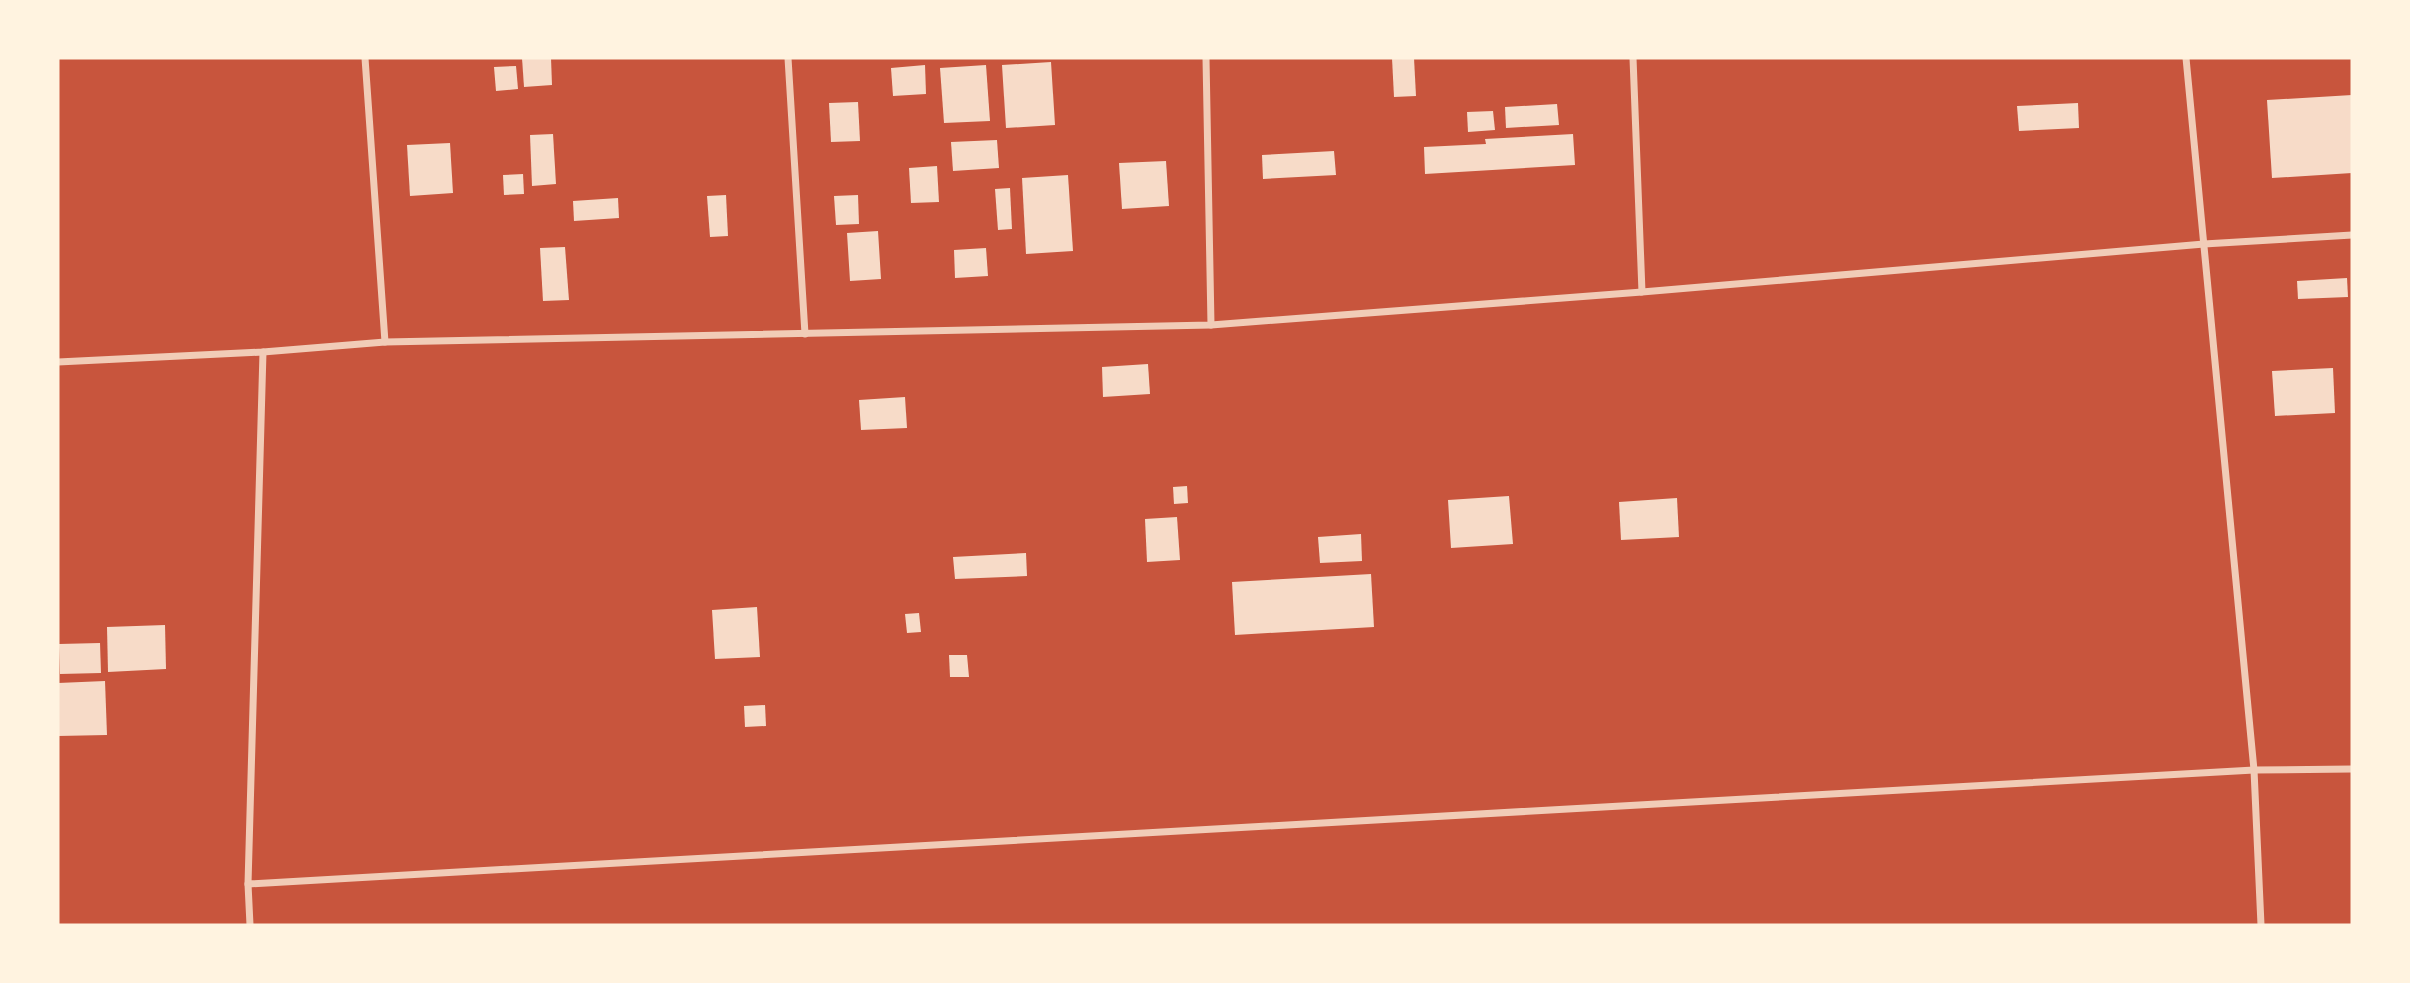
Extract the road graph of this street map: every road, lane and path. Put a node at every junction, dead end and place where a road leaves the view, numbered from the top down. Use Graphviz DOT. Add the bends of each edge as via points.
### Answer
graph roads {
  1 [pos="365,58"];
  2 [pos="788,58"];
  3 [pos="1206,58"];
  4 [pos="1633,58"];
  5 [pos="2186,58"];
  6 [pos="2352,235"];
  7 [pos="2204,244"];
  8 [pos="1642,292"];
  9 [pos="1212,325"];
  10 [pos="805,334"];
  11 [pos="385,342"];
  12 [pos="263,352"];
  13 [pos="58,362"];
  14 [pos="2352,769"];
  15 [pos="2254,770"];
  16 [pos="248,884"];
  17 [pos="250,925"];
  18 [pos="2261,925"];
  1 -- 11 [label="street"];
  2 -- 10 [label="street"];
  3 -- 9 [label="street"];
  4 -- 8 [label="street"];
  5 -- 7 [label="street"];
  6 -- 7 [label="street"];
  7 -- 8 [label="street"];
  7 -- 15 [label="street"];
  8 -- 9 [label="street"];
  9 -- 10 [label="street"];
  10 -- 11 [label="street"];
  11 -- 12 [label="street"];
  12 -- 13 [label="street"];
  12 -- 16 [label="street"];
  14 -- 15 [label="street"];
  15 -- 16 [label="street"];
  15 -- 18 [label="street"];
  16 -- 17 [label="street"];
}
